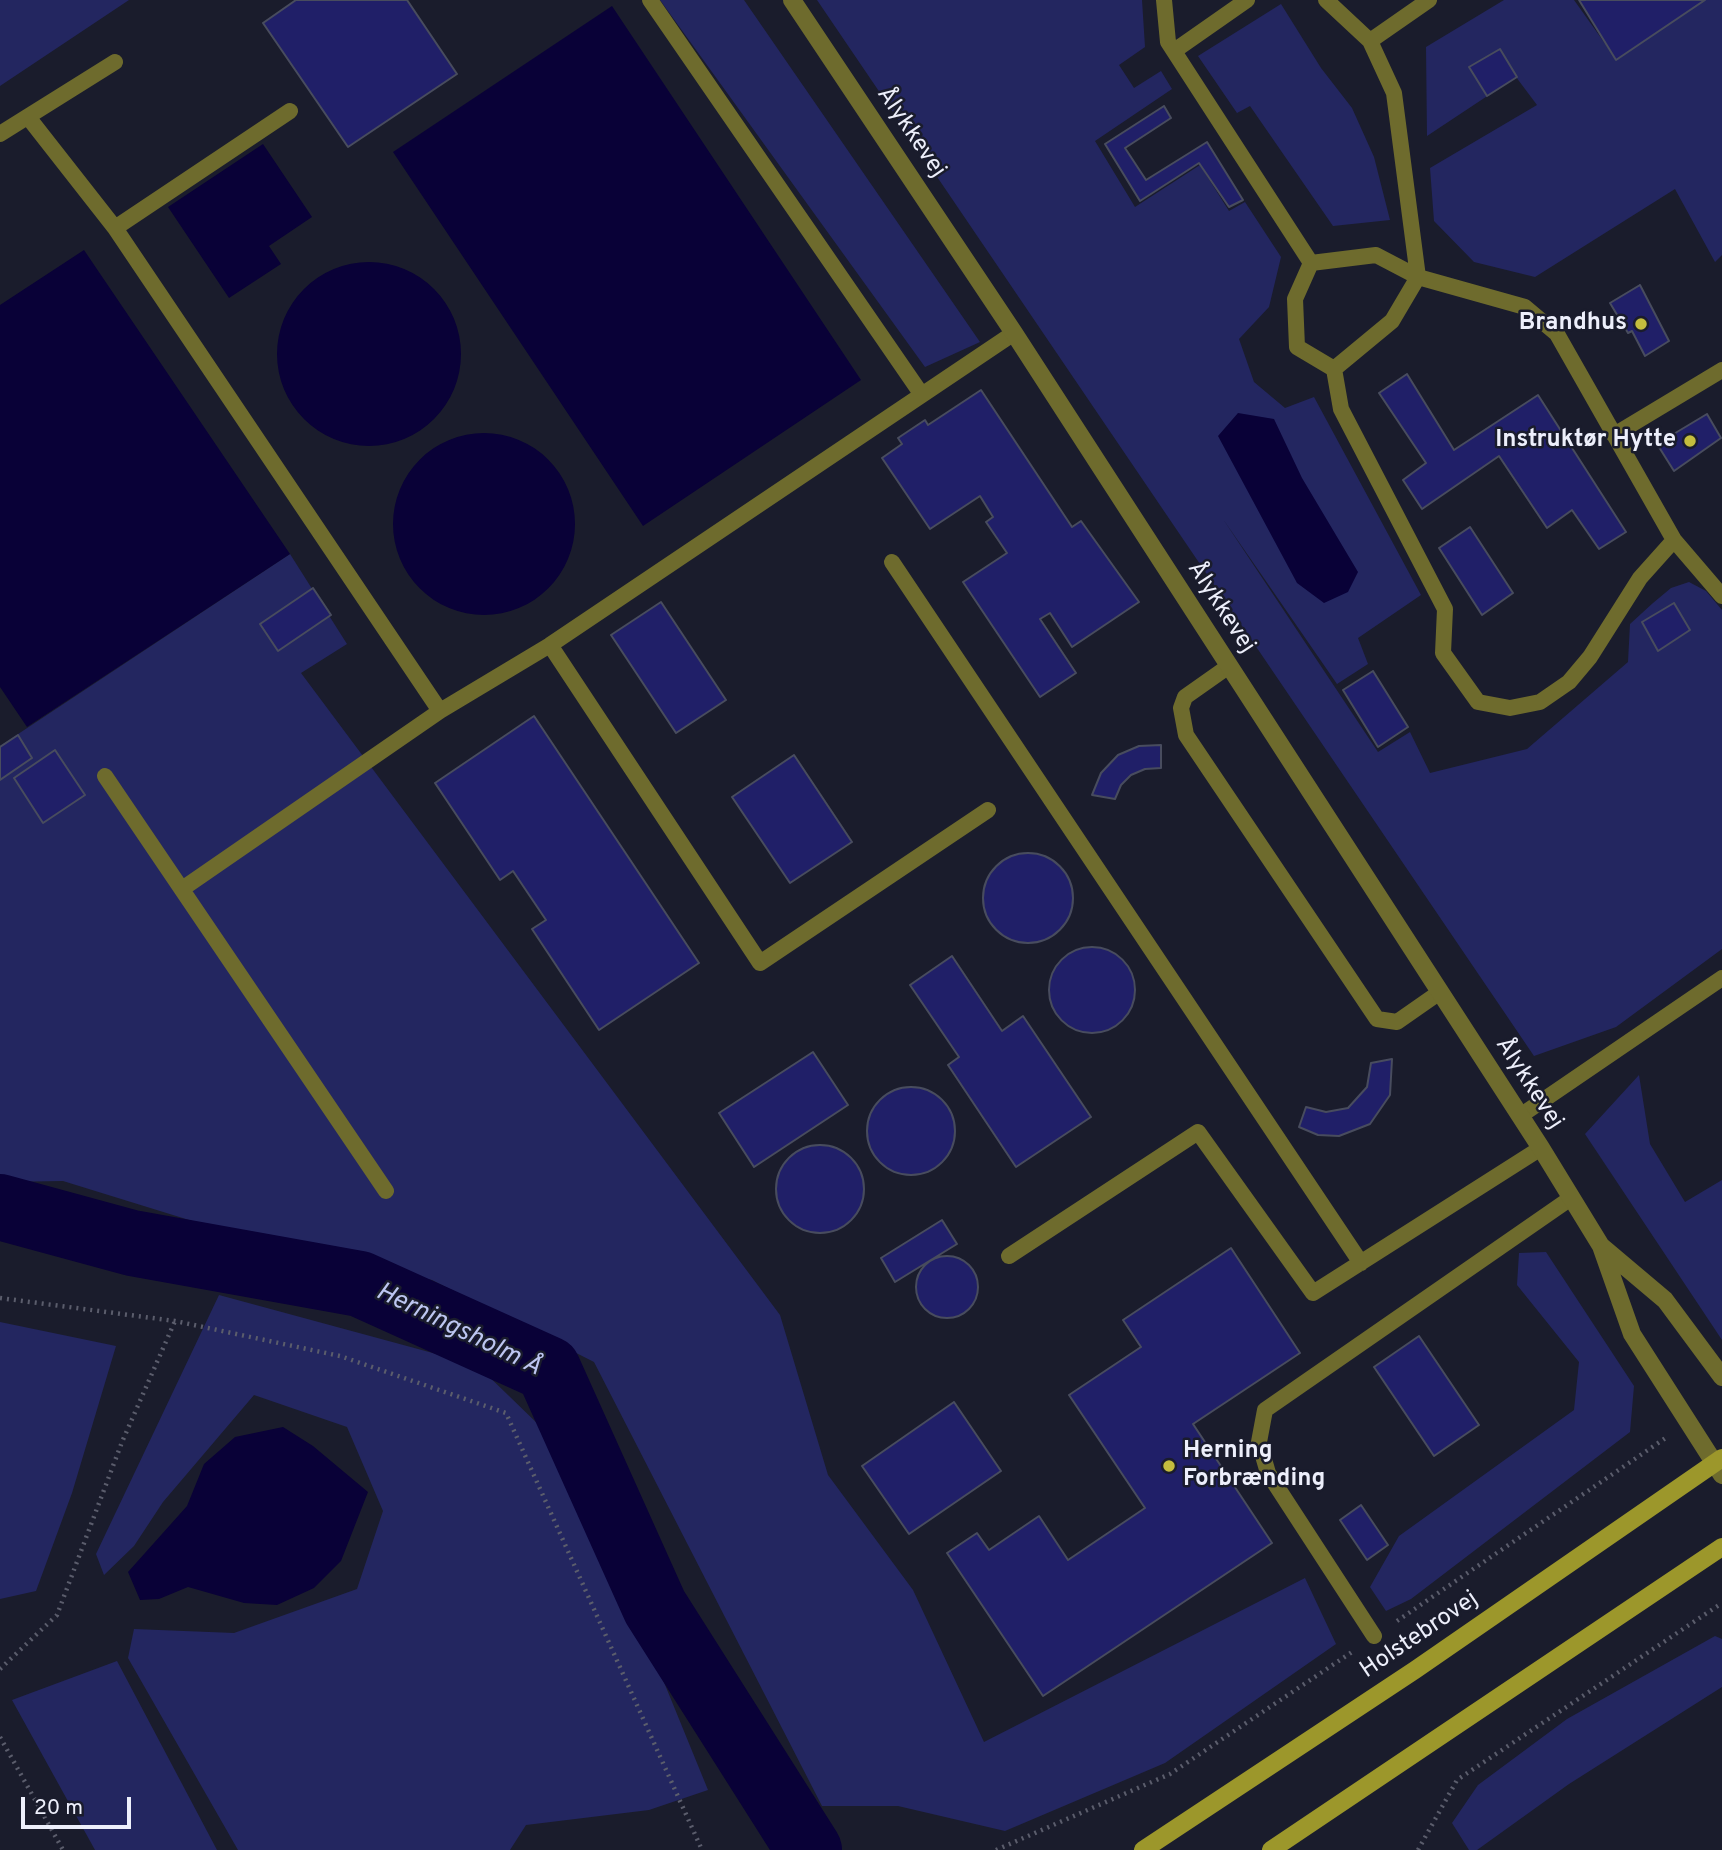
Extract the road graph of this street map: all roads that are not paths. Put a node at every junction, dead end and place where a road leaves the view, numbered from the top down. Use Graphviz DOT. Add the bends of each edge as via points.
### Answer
graph roads {
  1 [pos="650,0"];
  2 [pos="792,0"];
  3 [pos="1164,0"];
  4 [pos="1247,0"];
  5 [pos="1326,0"];
  6 [pos="1429,0"];
  7 [pos="1370,41"];
  8 [pos="1174,51"];
  9 [pos="115,62"];
  10 [pos="290,111"];
  11 [pos="28,117"];
  12 [pos="0,134"];
  13 [pos="116,228"];
  14 [pos="1311,263"];
  15 [pos="1418,277"];
  16 [pos="1014,333"];
  17 [pos="1334,369"];
  18 [pos="1722,370"];
  19 [pos="922,395"];
  20 [pos="1614,435"];
  21 [pos="1674,540"];
  22 [pos="892,562"];
  23 [pos="1722,596"];
  24 [pos="550,645"];
  25 [pos="1229,666"];
  26 [pos="440,711"];
  27 [pos="105,776"];
  28 [pos="988,810"];
  29 [pos="182,889"];
  30 [pos="1722,978"];
  31 [pos="1440,992"];
  32 [pos="1520,1116"];
  33 [pos="1541,1148"];
  34 [pos="386,1191"];
  35 [pos="1571,1198"];
  36 [pos="1601,1246"];
  37 [pos="1009,1256"];
  38 [pos="1361,1262"];
  39 [pos="1722,1377"];
  40 [pos="1719,1465"];
  41 [pos="1722,1547"];
  42 [pos="1374,1636"];
  43 [pos="1143,1850"];
  44 [pos="1271,1850"];
  1 -- 19 [label="lane"];
  2 -- 16 [label="street, Ålykkevej"];
  3 -- 8 [label="lane" via="1168,42"];
  4 -- 8 [label="lane"];
  5 -- 7 [label="lane"];
  6 -- 7 [label="lane"];
  7 -- 15 [label="lane" via="1394,93"];
  8 -- 14 [label="lane"];
  9 -- 11 [label="lane"];
  10 -- 13 [label="lane"];
  11 -- 12 [label="lane"];
  11 -- 13 [label="lane"];
  13 -- 26 [label="lane"];
  14 -- 15 [label="lane" via="1376,256"];
  14 -- 17 [label="lane" via="1296,299 1297,347"];
  15 -- 17 [label="lane" via="1392,321"];
  15 -- 20 [label="lane" via="1525,307 1558,334"];
  16 -- 19 [label="lane"];
  16 -- 25 [label="street, Ålykkevej"];
  17 -- 21 [label="lane" via="1342,409 1445,609 1443,653 1478,702 1510,708 1540,702 1569,682 1640,578"];
  18 -- 20 [label="lane"];
  19 -- 24 [label="lane"];
  20 -- 21 [label="lane"];
  21 -- 23 [label="lane"];
  22 -- 38 [label="lane"];
  24 -- 26 [label="lane"];
  24 -- 28 [label="lane" via="760,963"];
  25 -- 31 [label="street, Ålykkevej"];
  25 -- 31 [label="lane" via="1185,697 1181,708 1186,735 1377,1019 1397,1022"];
  26 -- 29 [label="lane"];
  27 -- 29 [label="lane"];
  29 -- 34 [label="lane"];
  30 -- 32 [label="lane"];
  31 -- 32 [label="street, Ålykkevej"];
  32 -- 33 [label="street, Ålykkevej"];
  33 -- 35 [label="street, Ålykkevej"];
  33 -- 38 [label="lane"];
  35 -- 36 [label="street, Ålykkevej"];
  35 -- 42 [label="lane" via="1265,1410 1259,1443 1268,1474"];
  36 -- 39 [label="street, Ålykkevej" via="1665,1300"];
  36 -- 40 [label="street, Ålykkevej" via="1632,1334"];
  37 -- 38 [label="lane" via="1198,1132 1314,1293"];
  40 -- 43 [label="main road, Holstebrovej"];
  41 -- 44 [label="main road"];
}
